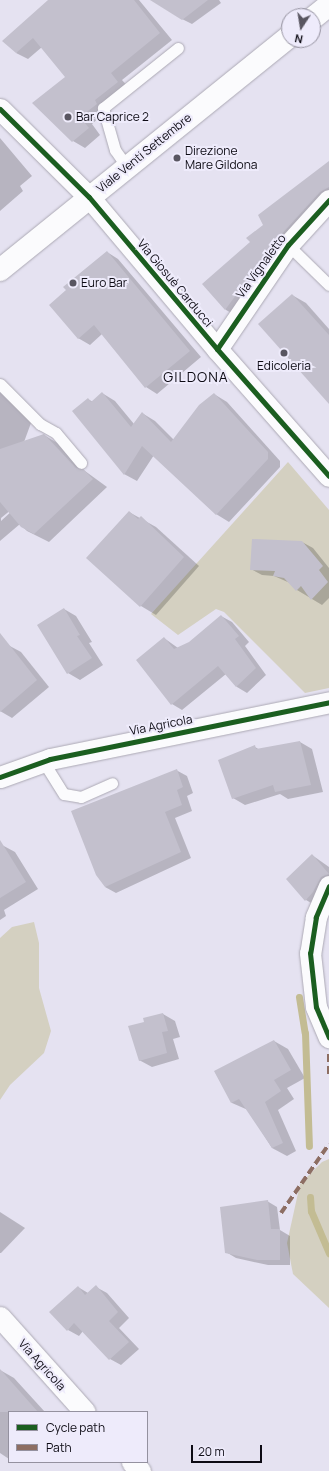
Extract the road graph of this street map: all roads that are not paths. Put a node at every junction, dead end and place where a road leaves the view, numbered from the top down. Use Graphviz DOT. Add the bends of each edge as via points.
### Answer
graph roads {
  1 [pos="329,5"];
  2 [pos="321,12"];
  3 [pos="281,43"];
  4 [pos="178,48"];
  5 [pos="0,109"];
  6 [pos="126,167"];
  7 [pos="89,197"];
  8 [pos="329,200"];
  9 [pos="288,245"];
  10 [pos="0,270"];
  11 [pos="329,285"];
  12 [pos="217,349"];
  13 [pos="0,384"];
  14 [pos="81,463"];
  15 [pos="329,476"];
  16 [pos="329,702"];
  17 [pos="43,761"];
  18 [pos="0,777"];
  19 [pos="112,783"];
  20 [pos="329,886"];
  21 [pos="329,1037"];
  22 [pos="0,1318"];
  23 [pos="84,1411"];
  24 [pos="133,1463"];
  25 [pos="140,1471"];
  1 -- 2 [label="main road"];
  3 -- 6 [label="main road, Viale Venti Settembre"];
  4 -- 6 [label="lane" via="104,108 115,150"];
  5 -- 7 [label="street, Via Giosuè Carducci"];
  6 -- 7 [label="main road, Viale Venti Settembre"];
  7 -- 10 [label="main road, Viale Venti Settembre"];
  7 -- 12 [label="street, Via Giosuè Carducci"];
  8 -- 9 [label="street, Via Vignaletto"];
  9 -- 11 [label="lane"];
  9 -- 12 [label="street, Via Vignaletto" via="250,297"];
  12 -- 15 [label="street, Via Giosuè Carducci"];
  13 -- 14 [label="lane" via="40,424 56,433"];
  16 -- 17 [label="street, Via Agricola"];
  17 -- 18 [label="street, Via Agricola"];
  17 -- 19 [label="lane" via="64,794 81,797"];
  20 -- 21 [label="street" via="316,917 310,953 316,1007"];
  22 -- 23 [label="street, Via Agricola"];
  24 -- 25 [label="street"];
}
